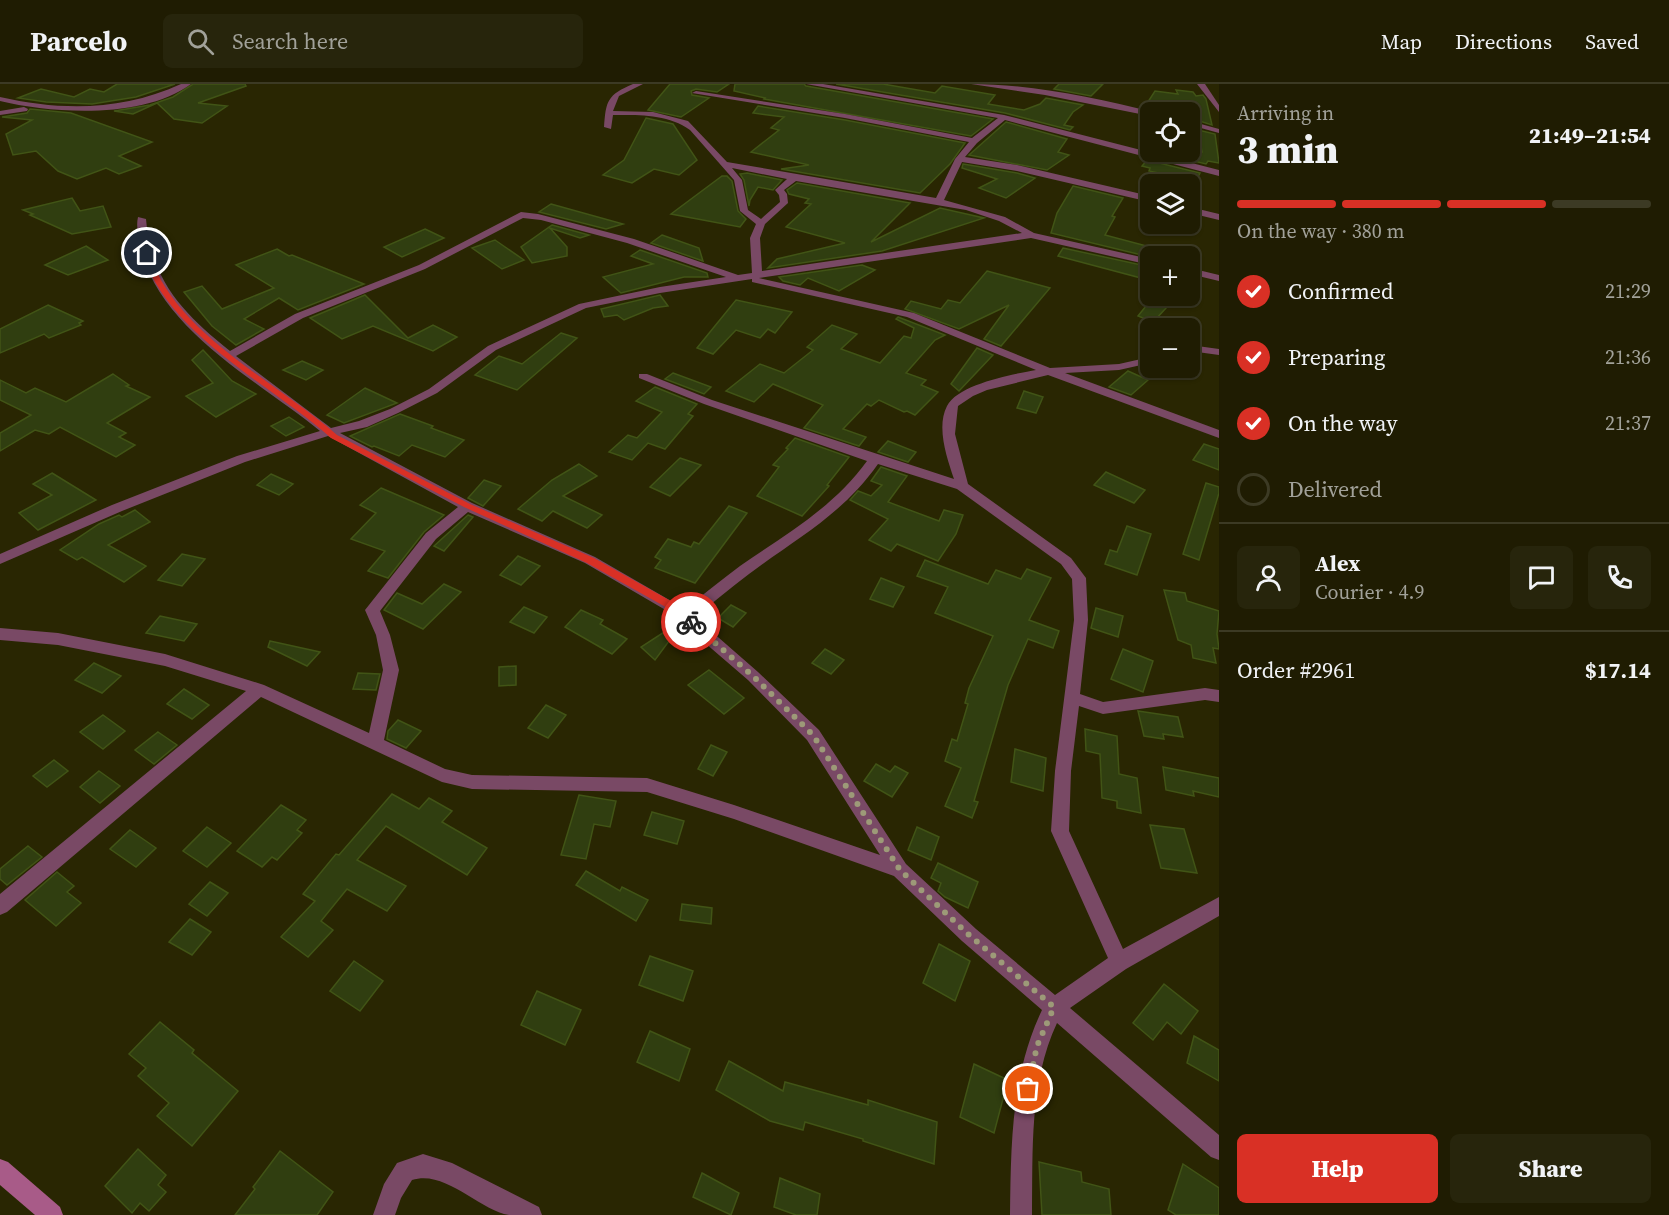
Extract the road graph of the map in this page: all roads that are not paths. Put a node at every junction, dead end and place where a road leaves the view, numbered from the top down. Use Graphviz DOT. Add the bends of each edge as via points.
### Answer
graph roads {
  1 [pos="187,84"];
  2 [pos="639,84"];
  3 [pos="810,84"];
  4 [pos="876,84"];
  5 [pos="975,84"];
  6 [pos="1053,84"];
  7 [pos="1201,84"];
  8 [pos="696,93"];
  9 [pos="868,93"];
  10 [pos="1045,93"];
  11 [pos="0,99"];
  12 [pos="33,108"];
  13 [pos="851,109"];
  14 [pos="1219,110"];
  15 [pos="0,112"];
  16 [pos="1140,112"];
  17 [pos="608,113"];
  18 [pos="1004,117"];
  19 [pos="1200,126"];
  20 [pos="608,127"];
  21 [pos="1219,131"];
  22 [pos="974,141"];
  23 [pos="959,159"];
  24 [pos="724,164"];
  25 [pos="1219,173"];
  26 [pos="795,177"];
  27 [pos="1140,197"];
  28 [pos="939,202"];
  29 [pos="1200,213"];
  30 [pos="1219,218"];
  31 [pos="141,219"];
  32 [pos="761,223"];
  33 [pos="1031,236"];
  34 [pos="1140,260"];
  35 [pos="1200,273"];
  36 [pos="757,276"];
  37 [pos="739,278"];
  38 [pos="1219,278"];
  39 [pos="1200,349"];
  40 [pos="1219,352"];
  41 [pos="229,356"];
  42 [pos="1140,362"];
  43 [pos="1048,371"];
  44 [pos="643,376"];
  45 [pos="329,432"];
  46 [pos="1219,434"];
  47 [pos="875,459"];
  48 [pos="962,486"];
  49 [pos="467,506"];
  50 [pos="0,559"];
  51 [pos="686,617"];
  52 [pos="0,634"];
  53 [pos="260,689"];
  54 [pos="1219,696"];
  55 [pos="1072,698"];
  56 [pos="375,743"];
  57 [pos="900,870"];
  58 [pos="0,906"];
  59 [pos="1216,909"];
  60 [pos="1119,962"];
  61 [pos="1054,1007"];
  62 [pos="1219,1149"];
  63 [pos="0,1170"];
  64 [pos="52,1215"];
  65 [pos="384,1215"];
  66 [pos="531,1215"];
  67 [pos="1021,1215"];
  1 -- 12 [label="street" via="161,96 94,109"];
  2 -- 17 [label="street" via="613,96"];
  3 -- 9 [label="street"];
  4 -- 9 [label="street"];
  5 -- 10 [label="street"];
  6 -- 10 [label="street"];
  7 -- 14 [label="street"];
  8 -- 13 [label="street"];
  9 -- 13 [label="street"];
  9 -- 18 [label="street"];
  10 -- 16 [label="street"];
  11 -- 12 [label="street"];
  12 -- 15 [label="street"];
  13 -- 22 [label="street"];
  17 -- 20 [label="street"];
  17 -- 24 [label="street" via="649,115 686,123"];
  18 -- 22 [label="street"];
  18 -- 25 [label="street"];
  19 -- 21 [label="street"];
  22 -- 23 [label="street"];
  23 -- 27 [label="street" via="1017,168"];
  23 -- 28 [label="street"];
  24 -- 26 [label="street"];
  24 -- 32 [label="street" via="738,180 744,212"];
  26 -- 28 [label="street"];
  26 -- 32 [label="street" via="779,190 784,203"];
  28 -- 33 [label="street" via="1018,226"];
  29 -- 30 [label="street"];
  31 -- 41 [label="street" via="142,238 160,287 183,316"];
  32 -- 36 [label="street" via="755,238"];
  33 -- 34 [label="street"];
  33 -- 36 [label="street"];
  35 -- 38 [label="street"];
  36 -- 37 [label="street"];
  37 -- 41 [label="street" via="629,242 521,215 422,267 299,316"];
  37 -- 43 [label="street" via="910,315"];
  37 -- 45 [label="street" via="583,306 492,348 433,391 394,411"];
  39 -- 40 [label="street"];
  41 -- 45 [label="street"];
  42 -- 43 [label="street"];
  43 -- 46 [label="street"];
  43 -- 48 [label="street" via="974,389 953,405 951,444"];
  44 -- 47 [label="street"];
  45 -- 49 [label="street"];
  45 -- 50 [label="street" via="241,459"];
  47 -- 48 [label="street"];
  47 -- 51 [label="street" via="840,504"];
  48 -- 55 [label="street" via="1066,561 1079,578 1081,620"];
  49 -- 51 [label="street" via="590,560"];
  49 -- 56 [label="street" via="431,536 372,610 391,670"];
  51 -- 57 [label="street" via="813,735"];
  52 -- 53 [label="street" via="58,639 165,660"];
  53 -- 56 [label="street"];
  53 -- 58 [label="street"];
  54 -- 55 [label="street" via="1205,694 1103,708"];
  55 -- 60 [label="street" via="1060,831"];
  56 -- 57 [label="street" via="442,775 472,782 646,785"];
  57 -- 61 [label="street"];
  59 -- 60 [label="street"];
  60 -- 61 [label="street"];
  61 -- 62 [label="street"];
  61 -- 67 [label="street" via="1037,1046 1028,1089 1022,1138"];
  63 -- 64 [label="main road"];
  65 -- 66 [label="street" via="392,1191 405,1171 423,1164"];
}
